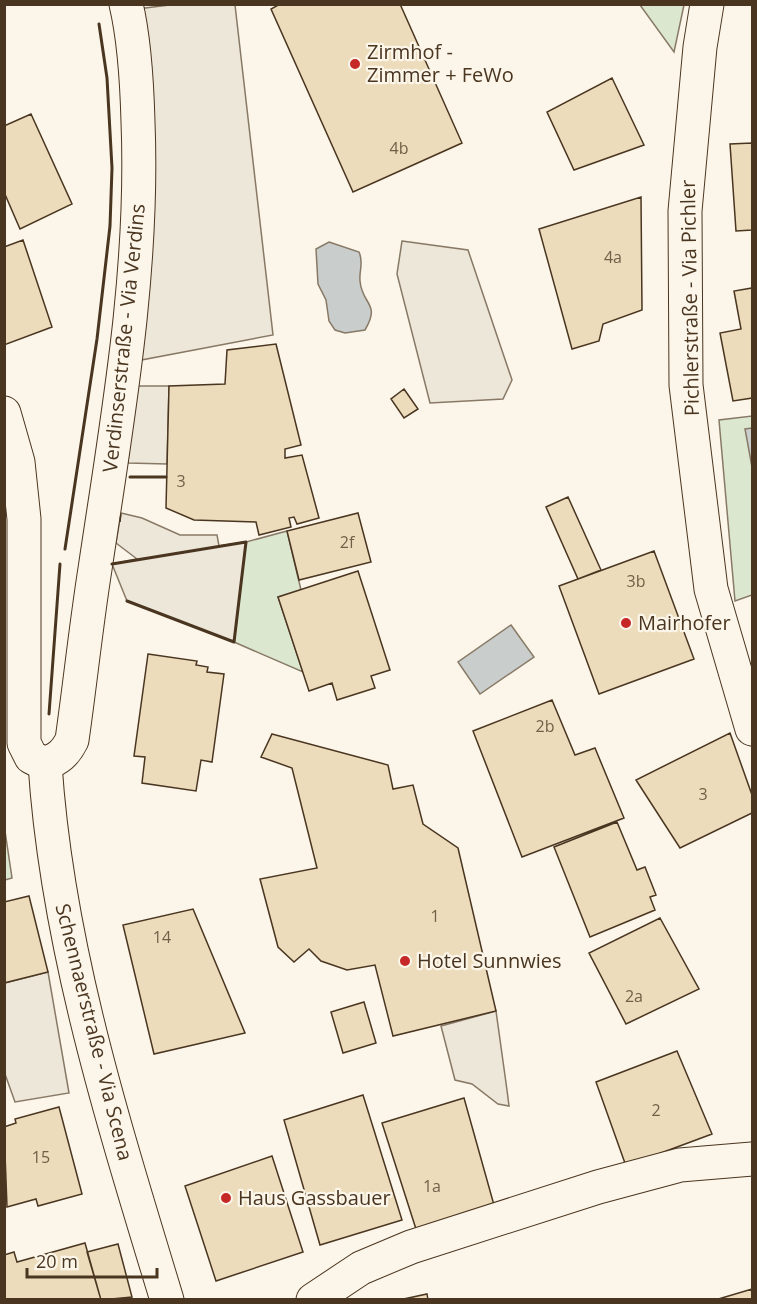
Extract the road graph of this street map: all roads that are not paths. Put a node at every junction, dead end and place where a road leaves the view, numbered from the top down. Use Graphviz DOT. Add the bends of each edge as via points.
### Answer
graph roads {
  1 [pos="126,4"];
  2 [pos="707,4"];
  3 [pos="4,413"];
  4 [pos="753,729"];
  5 [pos="45,764"];
  6 [pos="753,1159"];
  7 [pos="167,1299"];
  8 [pos="313,1299"];
  1 -- 5 [label="street, Verdinserstraße - Via Verdins" via="137,87 140,155 136,260 120,415 72,741 58,759"];
  2 -- 4 [label="street, Pichlerstraße - Via Pichler" via="685,211 686,385 711,589"];
  3 -- 5 [label="street" via="18,462 24,519 24,743 31,757"];
  5 -- 7 [label="street, Schennaerstraße - Via Scena" via="58,887 87,1018"];
  6 -- 8 [label="street" via="680,1165 598,1186 411,1247 361,1268"];
}
